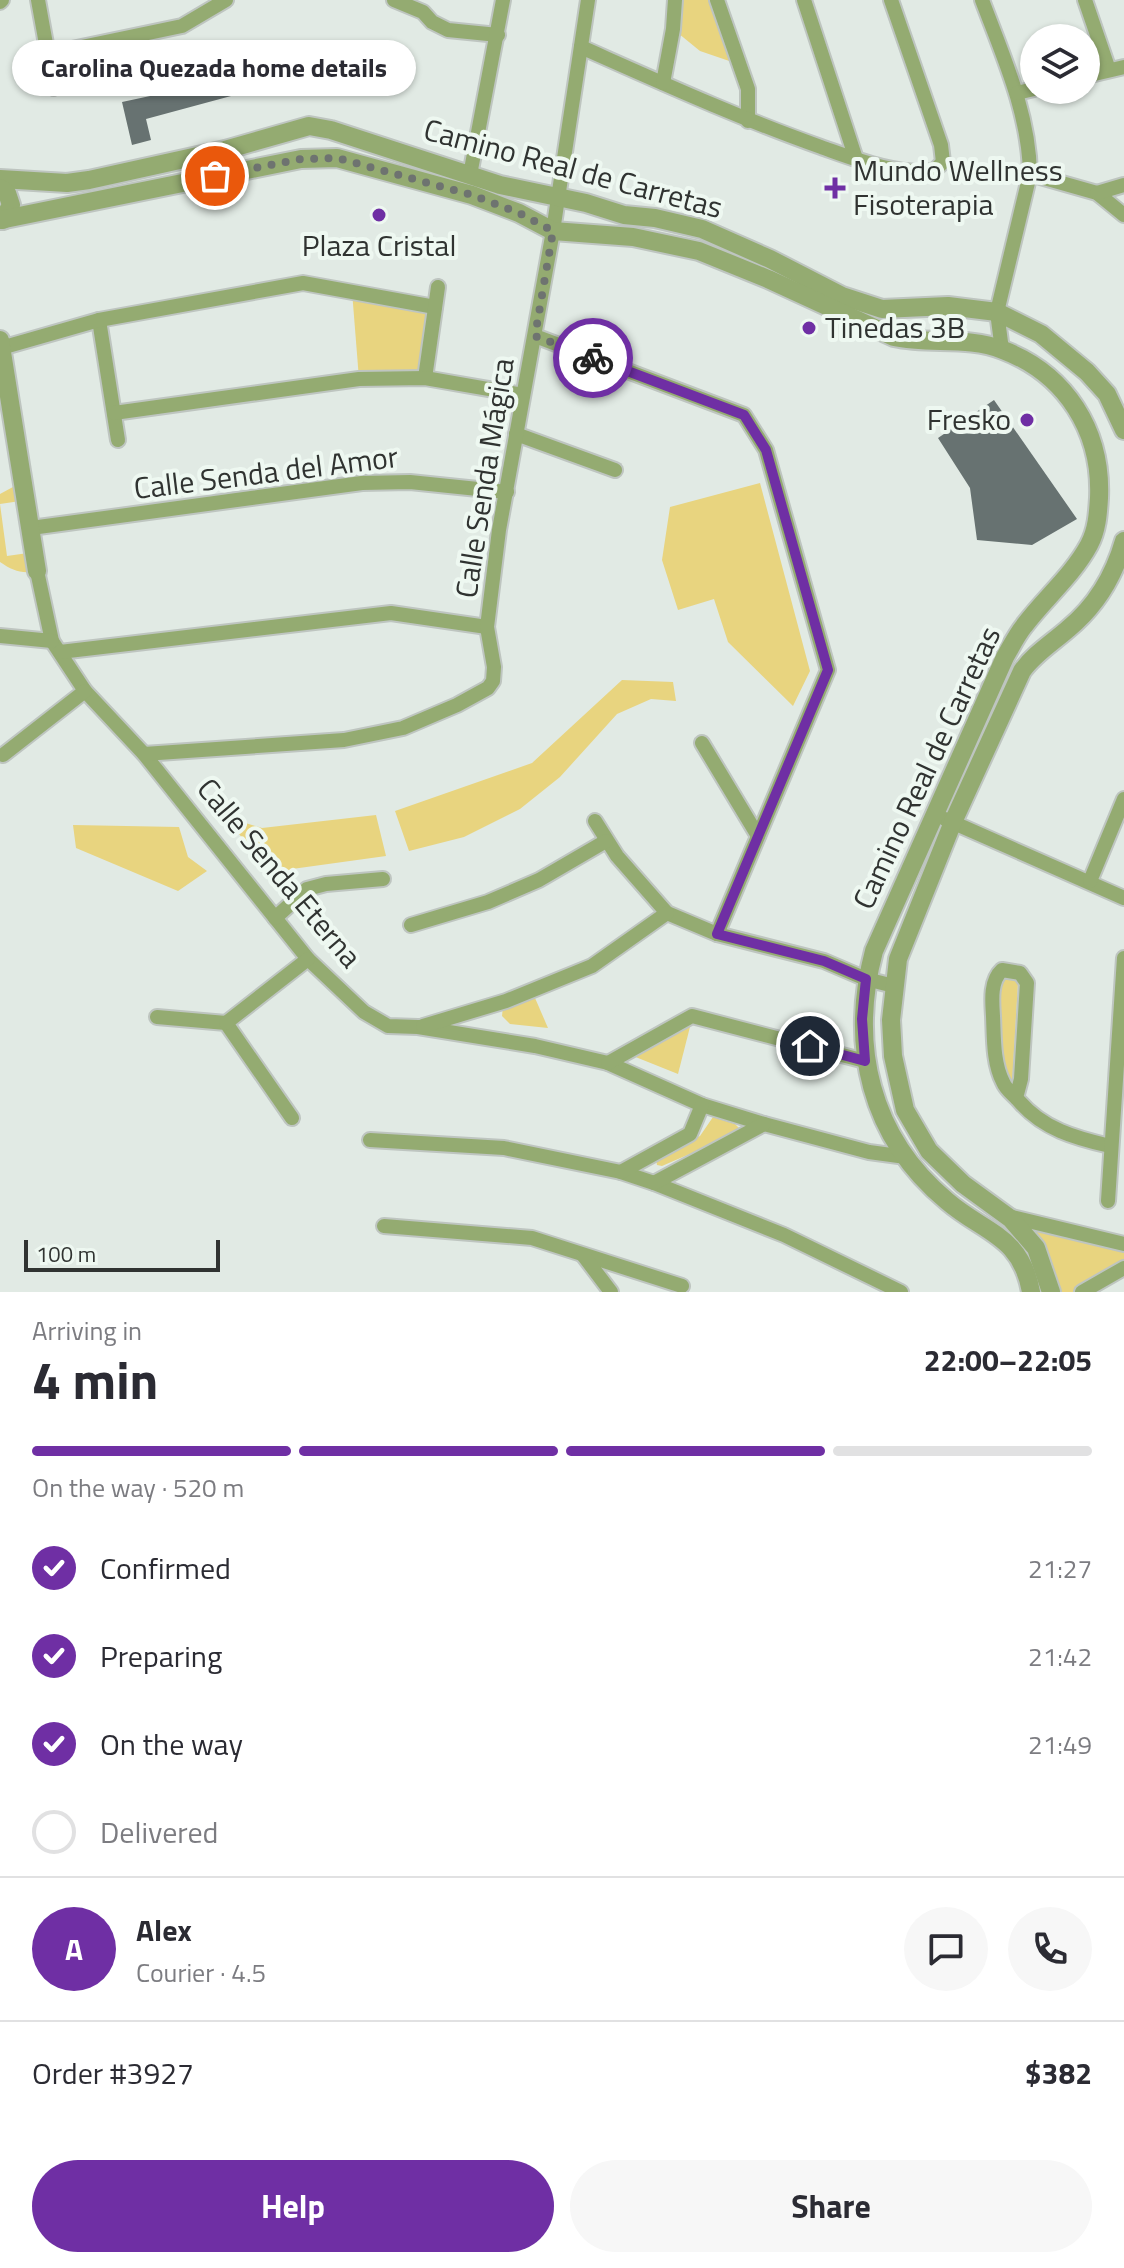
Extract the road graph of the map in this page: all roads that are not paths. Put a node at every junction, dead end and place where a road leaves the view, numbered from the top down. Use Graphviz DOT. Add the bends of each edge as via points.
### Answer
graph roads {
  1 [pos="38,0"];
  2 [pos="226,0"];
  3 [pos="394,0"];
  4 [pos="503,0"];
  5 [pos="588,0"];
  6 [pos="675,0"];
  7 [pos="717,0"];
  8 [pos="804,0"];
  9 [pos="891,0"];
  10 [pos="982,0"];
  11 [pos="1085,0"];
  12 [pos="421,6"];
  13 [pos="498,35"];
  14 [pos="581,47"];
  15 [pos="48,54"];
  16 [pos="1124,67"];
  17 [pos="1109,70"];
  18 [pos="1100,72"];
  19 [pos="663,83"];
  20 [pos="54,88"];
  21 [pos="1020,92"];
  22 [pos="1017,93"];
  23 [pos="748,121"];
  24 [pos="856,159"];
  25 [pos="1030,174"];
  26 [pos="470,175"];
  27 [pos="0,179"];
  28 [pos="1124,185"];
  29 [pos="0,188"];
  30 [pos="1097,193"];
  31 [pos="558,197"];
  32 [pos="1124,215"];
  33 [pos="2,220"];
  34 [pos="553,231"];
  35 [pos="438,287"];
  36 [pos="435,307"];
  37 [pos="997,312"];
  38 [pos="99,320"];
  39 [pos="535,336"];
  40 [pos="1044,337"];
  41 [pos="1,344"];
  42 [pos="1002,350"];
  43 [pos="1024,361"];
  44 [pos="1089,374"];
  45 [pos="425,378"];
  46 [pos="523,395"];
  47 [pos="1068,397"];
  48 [pos="114,413"];
  49 [pos="6,418"];
  50 [pos="1123,425"];
  51 [pos="516,434"];
  52 [pos="118,440"];
  53 [pos="615,470"];
  54 [pos="507,492"];
  55 [pos="1097,520"];
  56 [pos="31,528"];
  57 [pos="1124,531"];
  58 [pos="1124,541"];
  59 [pos="1078,563"];
  60 [pos="37,571"];
  61 [pos="1114,571"];
  62 [pos="487,627"];
  63 [pos="0,636"];
  64 [pos="56,647"];
  65 [pos="85,691"];
  66 [pos="702,743"];
  67 [pos="144,754"];
  68 [pos="3,755"];
  69 [pos="1124,799"];
  70 [pos="934,814"];
  71 [pos="595,821"];
  72 [pos="953,822"];
  73 [pos="758,836"];
  74 [pos="606,841"];
  75 [pos="383,879"];
  76 [pos="1090,881"];
  77 [pos="1124,898"];
  78 [pos="667,913"];
  79 [pos="275,918"];
  80 [pos="411,925"];
  81 [pos="717,934"];
  82 [pos="874,951"];
  83 [pos="1124,958"];
  84 [pos="308,959"];
  85 [pos="897,962"];
  86 [pos="866,979"];
  87 [pos="894,986"];
  88 [pos="893,1007"];
  89 [pos="863,1011"];
  90 [pos="157,1017"];
  91 [pos="226,1023"];
  92 [pos="418,1027"];
  93 [pos="865,1061"];
  94 [pos="608,1063"];
  95 [pos="1016,1098"];
  96 [pos="702,1105"];
  97 [pos="292,1118"];
  98 [pos="764,1124"];
  99 [pos="370,1140"];
  100 [pos="1110,1146"];
  101 [pos="906,1157"];
  102 [pos="621,1172"];
  103 [pos="654,1183"];
  104 [pos="1108,1201"];
  105 [pos="1006,1215"];
  106 [pos="384,1226"];
  107 [pos="1124,1244"];
  108 [pos="583,1255"];
  109 [pos="1124,1268"];
  110 [pos="682,1286"];
  111 [pos="611,1292"];
  112 [pos="901,1292"];
  113 [pos="1031,1292"];
  114 [pos="1051,1292"];
  115 [pos="1082,1292"];
  1 -- 15 [label="street"];
  2 -- 15 [label="street" via="182,26"];
  3 -- 12 [label="street"];
  4 -- 13 [label="street"];
  5 -- 14 [label="street, Calle Senda Mágica"];
  6 -- 19 [label="street"];
  7 -- 23 [label="street" via="748,89"];
  8 -- 24 [label="street"];
  9 -- 24 [label="street" via="943,162 934,171 914,172"];
  10 -- 22 [label="street"];
  11 -- 17 [label="street"];
  12 -- 13 [label="street" via="432,22 448,30"];
  13 -- 26 [label="street"];
  14 -- 19 [label="street"];
  14 -- 31 [label="street, Calle Senda Mágica"];
  15 -- 20 [label="street"];
  16 -- 17 [label="street"];
  17 -- 18 [label="street"];
  19 -- 23 [label="street"];
  21 -- 22 [label="street"];
  22 -- 25 [label="street"];
  23 -- 24 [label="street"];
  25 -- 30 [label="street"];
  25 -- 37 [label="street"];
  26 -- 27 [label="street, Camino Real de Carretas" via="309,126 89,180"];
  26 -- 31 [label="street, Camino Real de Carretas"];
  28 -- 30 [label="street"];
  29 -- 33 [label="street" via="11,205"];
  30 -- 32 [label="street"];
  31 -- 34 [label="street, Calle Senda Mágica"];
  31 -- 37 [label="street, Camino Real de Carretas" via="702,229 842,296 882,309 948,306"];
  33 -- 34 [label="street, Camino Real de Carretas" via="301,159 337,158 472,195"];
  34 -- 39 [label="street, Calle Senda Mágica"];
  34 -- 42 [label="street, Camino Real de Carretas" via="633,237 699,251 894,337"];
  35 -- 36 [label="street"];
  36 -- 38 [label="street" via="303,283"];
  36 -- 45 [label="street"];
  37 -- 40 [label="street, Camino Real de Carretas"];
  37 -- 42 [label="street"];
  38 -- 41 [label="street"];
  38 -- 48 [label="street"];
  39 -- 46 [label="street, Calle Senda Mágica"];
  39 -- 73 [label="street" via="744,415 766,450 828,670"];
  40 -- 43 [label="street" via="1052,360"];
  40 -- 44 [label="street, Camino Real de Carretas"];
  41 -- 49 [label="street, Calle Senda Eterna"];
  42 -- 43 [label="street, Camino Real de Carretas"];
  43 -- 47 [label="street, Camino Real de Carretas"];
  44 -- 47 [label="street" via="1062,368 1058,375"];
  44 -- 50 [label="street, Camino Real de Carretas"];
  45 -- 46 [label="street"];
  45 -- 48 [label="street" via="325,382"];
  46 -- 51 [label="street, Calle Senda Mágica"];
  47 -- 55 [label="street, Camino Real de Carretas" via="1092,437 1100,476"];
  48 -- 52 [label="street"];
  49 -- 56 [label="street, Calle Senda Eterna"];
  51 -- 53 [label="street"];
  51 -- 54 [label="street, Calle Senda Mágica"];
  54 -- 56 [label="street, Calle Senda del Amor" via="362,483"];
  54 -- 62 [label="street, Calle Senda Mágica"];
  55 -- 57 [label="street" via="1104,540 1117,540"];
  55 -- 59 [label="street, Camino Real de Carretas"];
  56 -- 60 [label="street, Calle Senda Eterna"];
  58 -- 61 [label="street, Camino Real de Carretas"];
  59 -- 61 [label="street" via="1100,549 1107,552"];
  59 -- 70 [label="street, Camino Real de Carretas" via="1024,626 1005,657"];
  60 -- 64 [label="street, Calle Senda Eterna"];
  61 -- 72 [label="street, Camino Real de Carretas" via="1080,617 1022,671"];
  62 -- 64 [label="street" via="391,613"];
  62 -- 67 [label="street, Calle Senda Mágica" via="494,667 488,688 403,728 344,740"];
  63 -- 64 [label="street"];
  64 -- 65 [label="street, Calle Senda Eterna"];
  65 -- 67 [label="street, Calle Senda Eterna"];
  65 -- 68 [label="street"];
  66 -- 73 [label="street"];
  67 -- 79 [label="street, Calle Senda Eterna"];
  69 -- 76 [label="street"];
  70 -- 72 [label="street"];
  70 -- 82 [label="street, Camino Real de Carretas"];
  71 -- 74 [label="street"];
  72 -- 76 [label="street"];
  72 -- 85 [label="street, Camino Real de Carretas"];
  73 -- 81 [label="street"];
  74 -- 78 [label="street"];
  74 -- 80 [label="street" via="488,902"];
  75 -- 79 [label="street" via="307,889"];
  76 -- 77 [label="street"];
  78 -- 81 [label="street"];
  78 -- 92 [label="street" via="592,966 506,1001"];
  79 -- 84 [label="street, Calle Senda Eterna"];
  81 -- 86 [label="street" via="824,961"];
  82 -- 85 [label="street" via="879,972"];
  82 -- 86 [label="street, Camino Real de Carretas"];
  83 -- 100 [label="street"];
  84 -- 91 [label="street"];
  84 -- 92 [label="street, Calle Senda Eterna" via="364,1012 388,1026"];
  85 -- 87 [label="street, Camino Real de Carretas"];
  86 -- 87 [label="street"];
  86 -- 89 [label="street, Camino Real de Carretas"];
  87 -- 88 [label="street, Camino Real de Carretas"];
  88 -- 89 [label="street" via="880,995"];
  88 -- 105 [label="street, Camino Real de Carretas" via="893,1056 905,1110 929,1151"];
  89 -- 93 [label="street, Camino Real de Carretas"];
  90 -- 91 [label="street"];
  91 -- 97 [label="street"];
  92 -- 94 [label="street, Calle Senda Eterna"];
  93 -- 94 [label="street" via="692,1016"];
  93 -- 101 [label="street, Camino Real de Carretas" via="883,1120"];
  94 -- 96 [label="street, Calle Senda Eterna"];
  95 -- 95 [label="street" via="1027,983 1020,973 1002,970 992,1001 994,1050 1002,1081"];
  95 -- 100 [label="street" via="1044,1124"];
  96 -- 98 [label="street, Calle Senda Eterna"];
  96 -- 102 [label="street" via="690,1134"];
  98 -- 101 [label="street, Calle Senda Eterna"];
  98 -- 103 [label="street"];
  99 -- 102 [label="street" via="504,1148"];
  100 -- 104 [label="street"];
  101 -- 113 [label="street, Camino Real de Carretas" via="948,1202 1009,1245 1028,1274"];
  102 -- 103 [label="street"];
  103 -- 112 [label="street" via="784,1235"];
  105 -- 107 [label="street"];
  105 -- 114 [label="street, Camino Real de Carretas" via="1036,1248"];
  106 -- 108 [label="street" via="532,1238"];
  108 -- 110 [label="street"];
  108 -- 111 [label="street"];
  109 -- 115 [label="street"];
}
